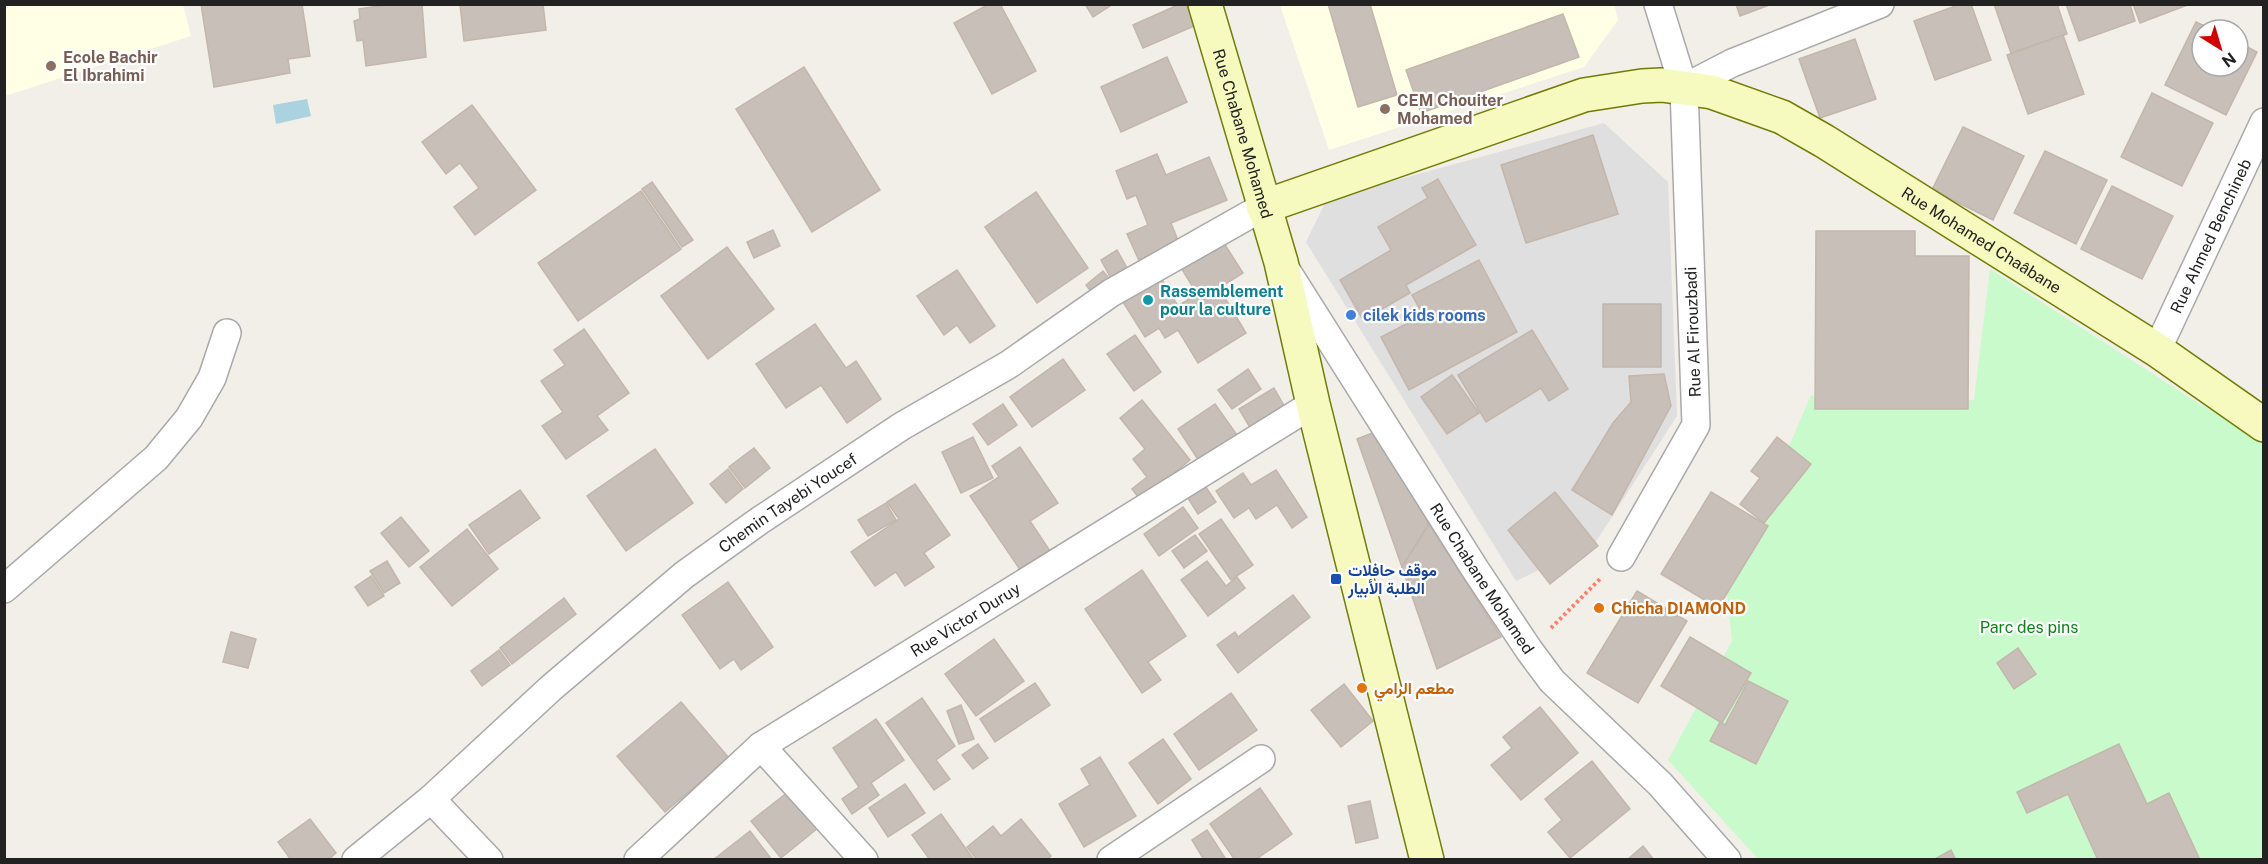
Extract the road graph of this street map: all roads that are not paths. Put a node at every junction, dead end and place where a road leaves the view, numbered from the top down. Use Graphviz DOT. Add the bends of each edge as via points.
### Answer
graph roads {
  1 [pos="1205,4"];
  2 [pos="1658,4"];
  3 [pos="1880,4"];
  4 [pos="1684,88"];
  5 [pos="2264,122"];
  6 [pos="1263,207"];
  7 [pos="1281,262"];
  8 [pos="227,333"];
  9 [pos="2157,350"];
  10 [pos="1313,404"];
  11 [pos="2264,425"];
  12 [pos="1621,558"];
  13 [pos="4,589"];
  14 [pos="761,746"];
  15 [pos="1261,759"];
  16 [pos="431,800"];
  17 [pos="356,860"];
  18 [pos="489,860"];
  19 [pos="638,860"];
  20 [pos="864,860"];
  21 [pos="1111,860"];
  22 [pos="1427,860"];
  23 [pos="1727,860"];
  1 -- 6 [label="street, Rue Chabane Mohamed"];
  2 -- 4 [label="street, Rue Al Firouzbadi"];
  3 -- 4 [label="street" via="1732,63"];
  4 -- 6 [label="street, Rue Mohamed Chaâbane" via="1642,86 1584,95"];
  4 -- 9 [label="street, Rue Mohamed Chaâbane" via="1712,93 1782,117"];
  4 -- 12 [label="street, Rue Al Firouzbadi" via="1696,425"];
  5 -- 9 [label="street, Rue Ahmed Benchineb"];
  6 -- 7 [label="street, Rue Chabane Mohamed"];
  6 -- 16 [label="street, Chemin Tayebi Youcef" via="1111,293 1008,365 902,426 759,521 684,575 551,688"];
  7 -- 10 [label="street, Rue Chabane Mohamed"];
  7 -- 23 [label="street, Rue Chabane Mohamed" via="1552,681 1660,784"];
  8 -- 13 [label="street" via="212,378 189,418 156,458"];
  9 -- 11 [label="street, Rue Mohamed Chaâbane"];
  10 -- 14 [label="street, Rue Victor Duruy"];
  10 -- 22 [label="street, Rue Chabane Mohamed"];
  14 -- 19 [label="street, Rue Victor Duruy"];
  14 -- 20 [label="street"];
  15 -- 21 [label="street"];
  16 -- 17 [label="street, Chemin Tayebi Youcef"];
  16 -- 18 [label="street"];
}
